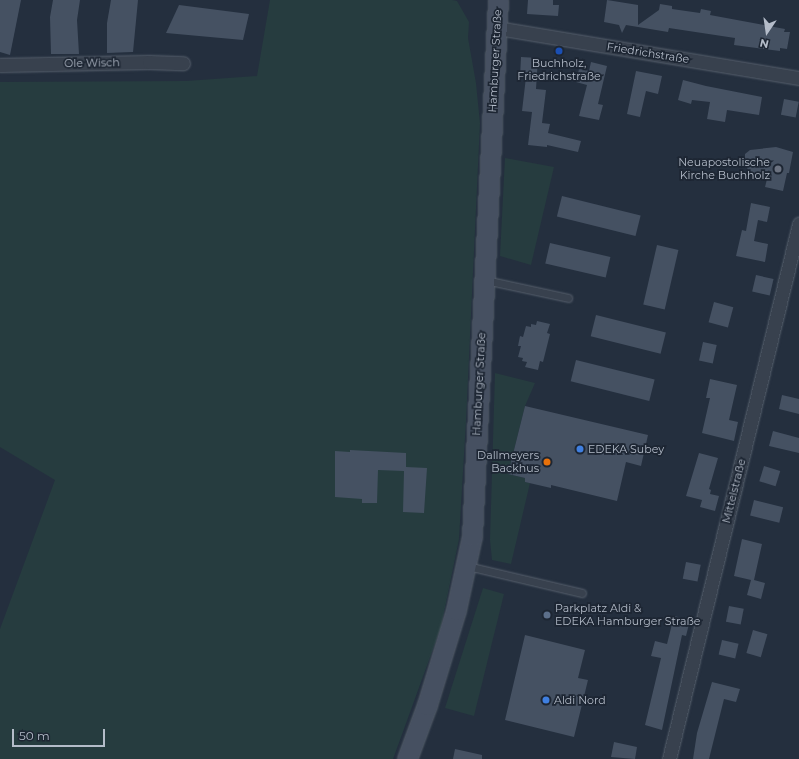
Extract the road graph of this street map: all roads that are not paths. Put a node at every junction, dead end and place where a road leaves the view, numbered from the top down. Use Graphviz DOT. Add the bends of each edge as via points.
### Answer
graph roads {
  1 [pos="498,0"];
  2 [pos="497,28"];
  3 [pos="183,63"];
  4 [pos="0,65"];
  5 [pos="799,78"];
  6 [pos="799,224"];
  7 [pos="484,280"];
  8 [pos="568,298"];
  9 [pos="467,566"];
  10 [pos="582,593"];
  11 [pos="407,759"];
  12 [pos="669,759"];
  1 -- 2 [label="main road, Hamburger Straße"];
  2 -- 5 [label="street, Friedrichstraße"];
  2 -- 7 [label="main road, Hamburger Straße"];
  3 -- 4 [label="street, Ole Wisch"];
  6 -- 12 [label="street, Mittelstraße"];
  7 -- 8 [label="lane"];
  7 -- 9 [label="main road, Hamburger Straße" via="472,536"];
  9 -- 10 [label="lane"];
  9 -- 11 [label="main road, Hamburger Straße" via="427,705"];
}
